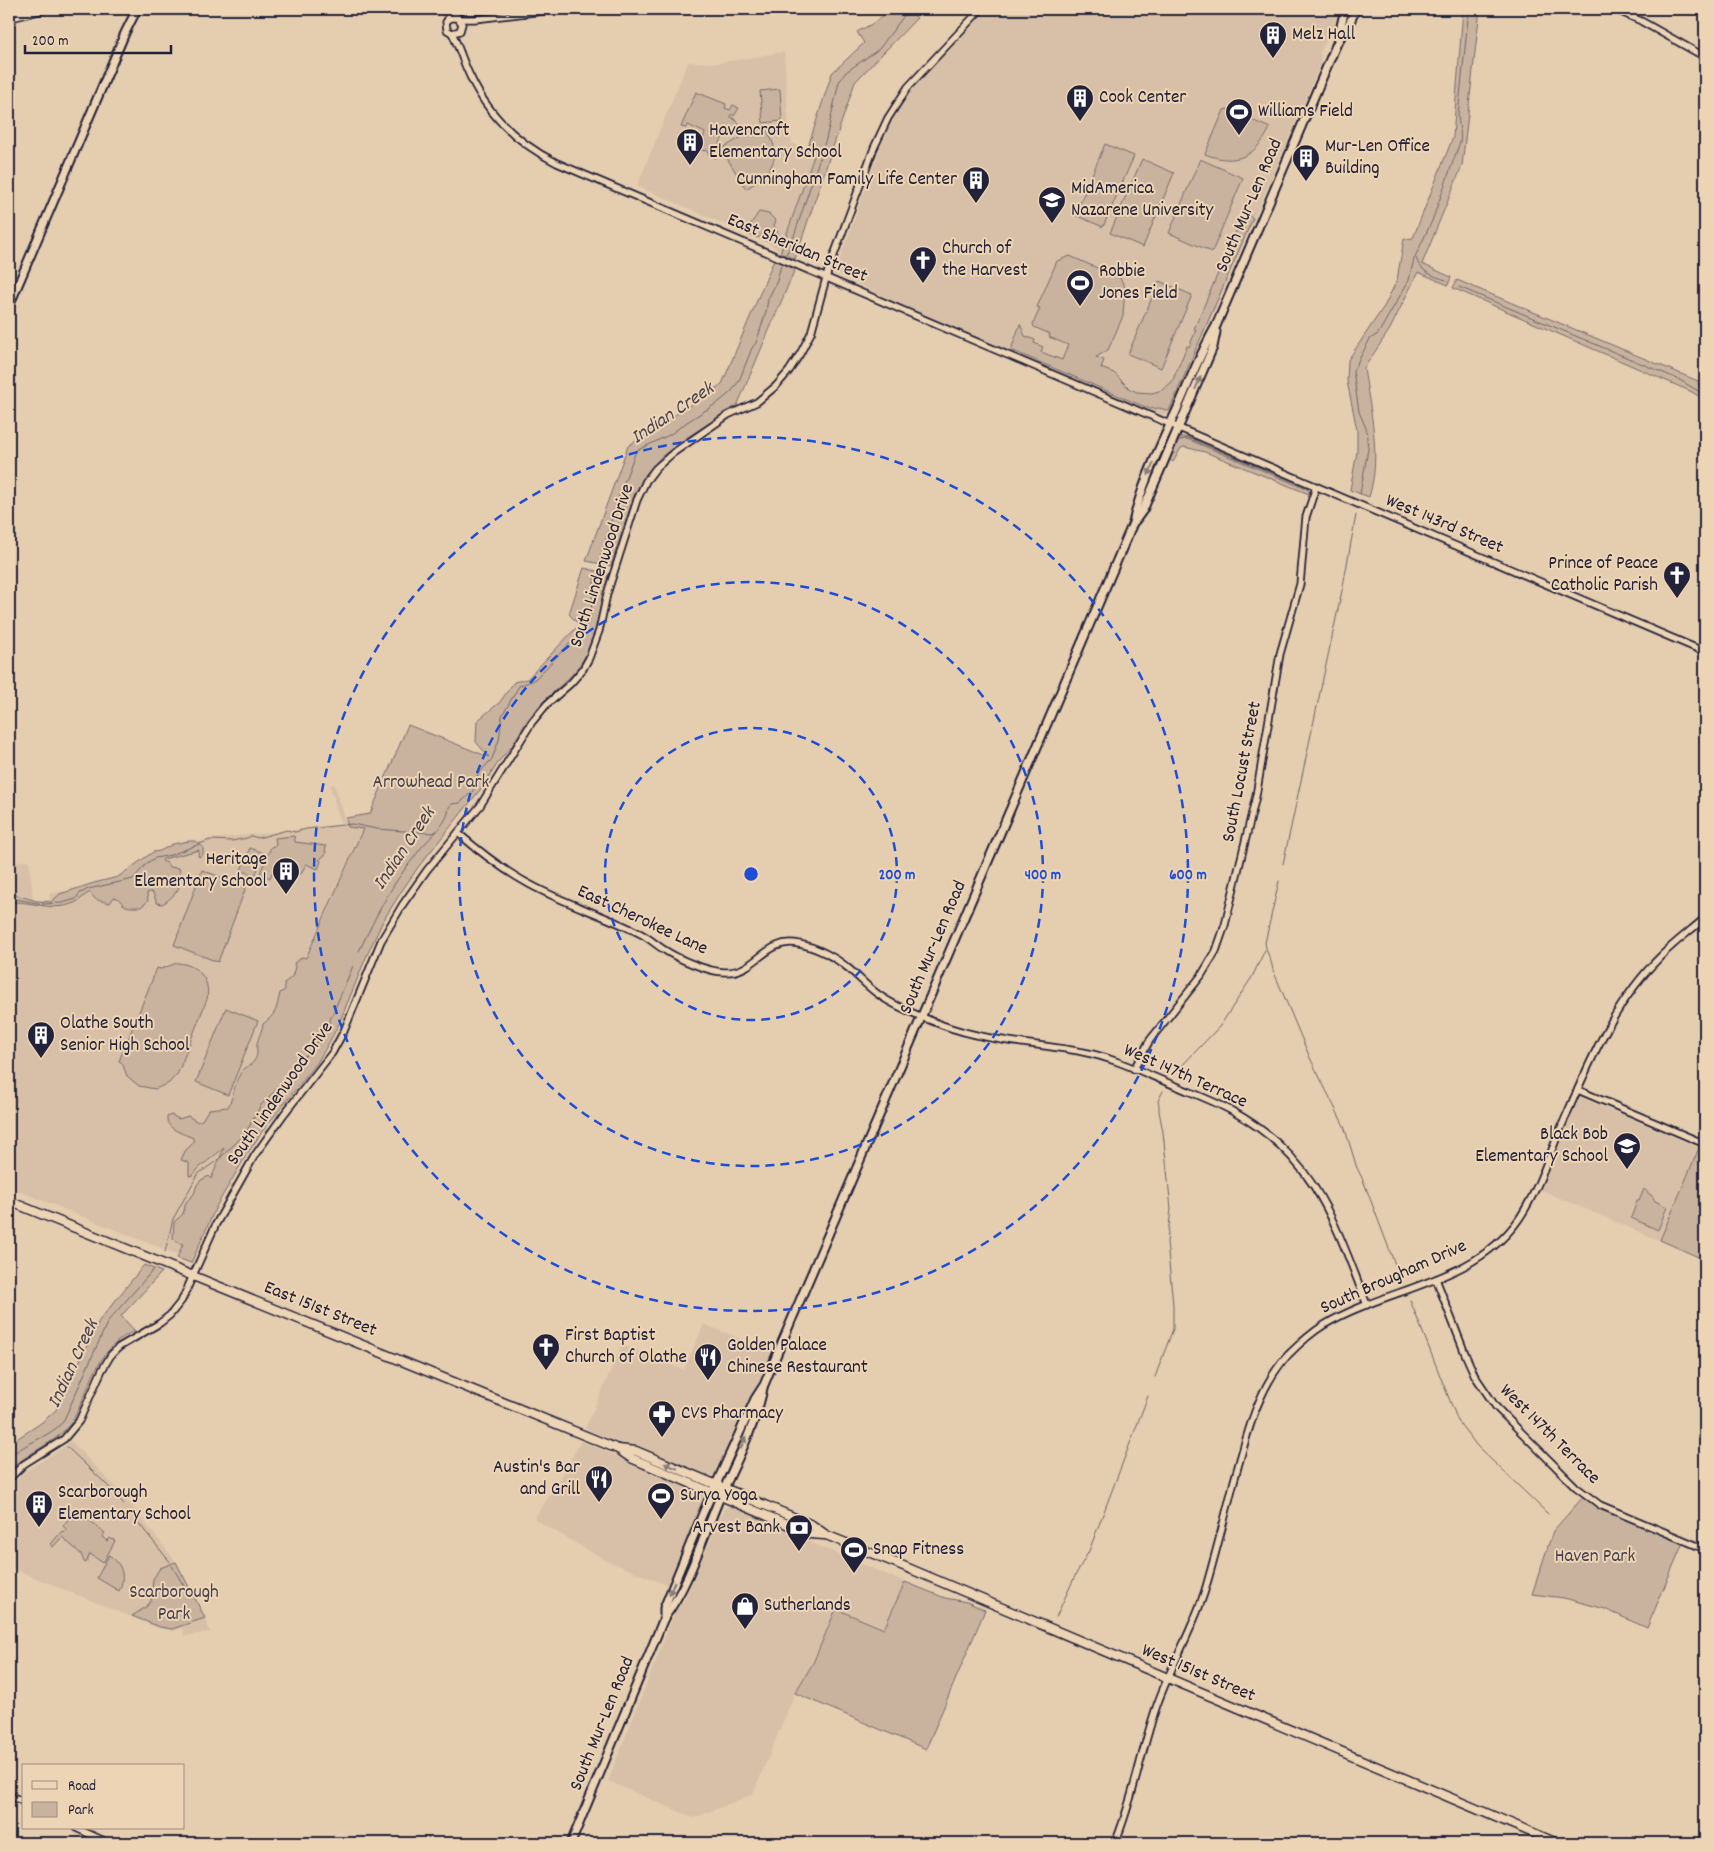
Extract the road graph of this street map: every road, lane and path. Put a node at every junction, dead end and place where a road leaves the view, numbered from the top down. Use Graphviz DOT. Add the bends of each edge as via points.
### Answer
graph roads {
  1 [pos="39,9"];
  2 [pos="137,9"];
  3 [pos="448,9"];
  4 [pos="452,9"];
  5 [pos="561,9"];
  6 [pos="980,9"];
  7 [pos="1345,9"];
  8 [pos="1356,9"];
  9 [pos="1614,9"];
  10 [pos="9,17"];
  11 [pos="458,18"];
  12 [pos="475,19"];
  13 [pos="448,20"];
  14 [pos="461,29"];
  15 [pos="452,33"];
  16 [pos="1337,43"];
  17 [pos="459,47"];
  18 [pos="1705,57"];
  19 [pos="826,278"];
  20 [pos="9,306"];
  21 [pos="1216,326"];
  22 [pos="1170,424"];
  23 [pos="1178,428"];
  24 [pos="1316,487"];
  25 [pos="1133,523"];
  26 [pos="1705,652"];
  27 [pos="458,832"];
  28 [pos="1705,918"];
  29 [pos="922,1016"];
  30 [pos="1134,1069"];
  31 [pos="1578,1090"];
  32 [pos="1705,1144"];
  33 [pos="9,1200"];
  34 [pos="193,1276"];
  35 [pos="1436,1279"];
  36 [pos="1367,1305"];
  37 [pos="764,1385"];
  38 [pos="618,1449"];
  39 [pos="9,1479"];
  40 [pos="716,1485"];
  41 [pos="712,1492"];
  42 [pos="723,1492"];
  43 [pos="691,1541"];
  44 [pos="1705,1549"];
  45 [pos="687,1576"];
  46 [pos="664,1618"];
  47 [pos="1168,1678"];
  48 [pos="9,1795"];
  49 [pos="22,1801"];
  50 [pos="80,1830"];
  51 [pos="108,1843"];
  52 [pos="571,1843"];
  53 [pos="1116,1843"];
  54 [pos="1557,1843"];
  1 -- 10 [label="highway"];
  2 -- 20 [label="main road"];
  3 -- 13 [label="street"];
  4 -- 11 [label="street"];
  5 -- 12 [label="street"];
  6 -- 19 [label="street, South Lindenwood Drive" via="912,82 888,118"];
  7 -- 16 [label="main road, South Mur-Len Road"];
  8 -- 16 [label="main road, South Mur-Len Road"];
  9 -- 18 [label="street"];
  11 -- 12 [label="street"];
  11 -- 13 [label="street"];
  11 -- 14 [label="street"];
  12 -- 14 [label="street"];
  13 -- 15 [label="street, East Sheridan Street" via="446,27"];
  14 -- 15 [label="street"];
  14 -- 17 [label="street, East Sheridan Street"];
  15 -- 17 [label="street, East Sheridan Street"];
  16 -- 21 [label="main road, South Mur-Len Road"];
  17 -- 19 [label="street, East Sheridan Street" via="477,91 494,115 507,130 535,151"];
  19 -- 22 [label="street, East Sheridan Street"];
  19 -- 27 [label="street, South Lindenwood Drive" via="807,341 776,386 749,407 701,432 650,475 637,500 589,658 577,676 532,722 491,789"];
  21 -- 22 [label="main road, South Mur-Len Road"];
  23 -- 21 [label="main road, South Mur-Len Road, one-way" via="1213,347"];
  22 -- 23 [label="street, West 143rd Street"];
  22 -- 25 [label="main road, South Mur-Len Road, one-way" via="1138,501"];
  23 -- 24 [label="street, West 143rd Street"];
  23 -- 25 [label="main road, South Mur-Len Road" via="1143,510"];
  24 -- 26 [label="street, West 143rd Street"];
  24 -- 30 [label="street, South Locust Street" via="1306,518 1300,584 1280,654 1252,814 1225,925 1216,951 1201,976 1150,1040"];
  25 -- 29 [label="main road, South Mur-Len Road"];
  27 -- 29 [label="street, East Cherokee Lane" via="491,860 531,886 641,934 667,952 686,960 715,971 735,972 780,943 802,944 836,959 882,998"];
  27 -- 34 [label="street, South Lindenwood Drive" via="410,892 386,930 332,1053 255,1155 224,1209"];
  28 -- 31 [label="street, South Brougham Drive" via="1645,973 1598,1042"];
  29 -- 30 [label="street, West 147th Terrace" via="983,1038 1085,1052"];
  29 -- 37 [label="main road, South Mur-Len Road"];
  30 -- 36 [label="street, West 147th Terrace" via="1232,1111 1290,1155 1330,1212"];
  31 -- 32 [label="street"];
  31 -- 35 [label="street, South Brougham Drive" via="1518,1221 1481,1257"];
  33 -- 34 [label="main road, East 151st Street"];
  34 -- 38 [label="main road, East 151st Street"];
  34 -- 39 [label="street, South Lindenwood Drive" via="182,1300 170,1315 111,1355 78,1421 64,1439 24,1464"];
  35 -- 36 [label="street, South Brougham Drive"];
  35 -- 44 [label="street, West 147th Terrace" via="1475,1376 1510,1421 1576,1487 1600,1505"];
  36 -- 47 [label="street, South Brougham Drive" via="1311,1333 1288,1356 1267,1385 1247,1436 1204,1593"];
  37 -- 40 [label="main road, South Mur-Len Road"];
  42 -- 37 [label="main road, South Mur-Len Road, one-way" via="761,1402"];
  40 -- 38 [label="main road, East 151st Street, one-way" via="636,1451"];
  38 -- 41 [label="main road, East 151st Street" via="631,1458"];
  40 -- 41 [label="main road, South Mur-Len Road"];
  40 -- 42 [label="main road, East 151st Street"];
  41 -- 42 [label="main road, West 151st Street"];
  41 -- 43 [label="main road, South Mur-Len Road"];
  42 -- 45 [label="main road, South Mur-Len Road"];
  42 -- 47 [label="main road, West 151st Street" via="812,1525 826,1535"];
  43 -- 45 [label="main road" via="691,1555 684,1572"];
  43 -- 46 [label="main road, South Mur-Len Road, one-way" via="664,1608"];
  45 -- 46 [label="main road, South Mur-Len Road"];
  46 -- 52 [label="main road, South Mur-Len Road"];
  47 -- 53 [label="street, South Brougham Drive" via="1152,1720"];
  47 -- 54 [label="main road, West 151st Street"];
  48 -- 49 [label="street"];
  50 -- 51 [label="street"];
}
